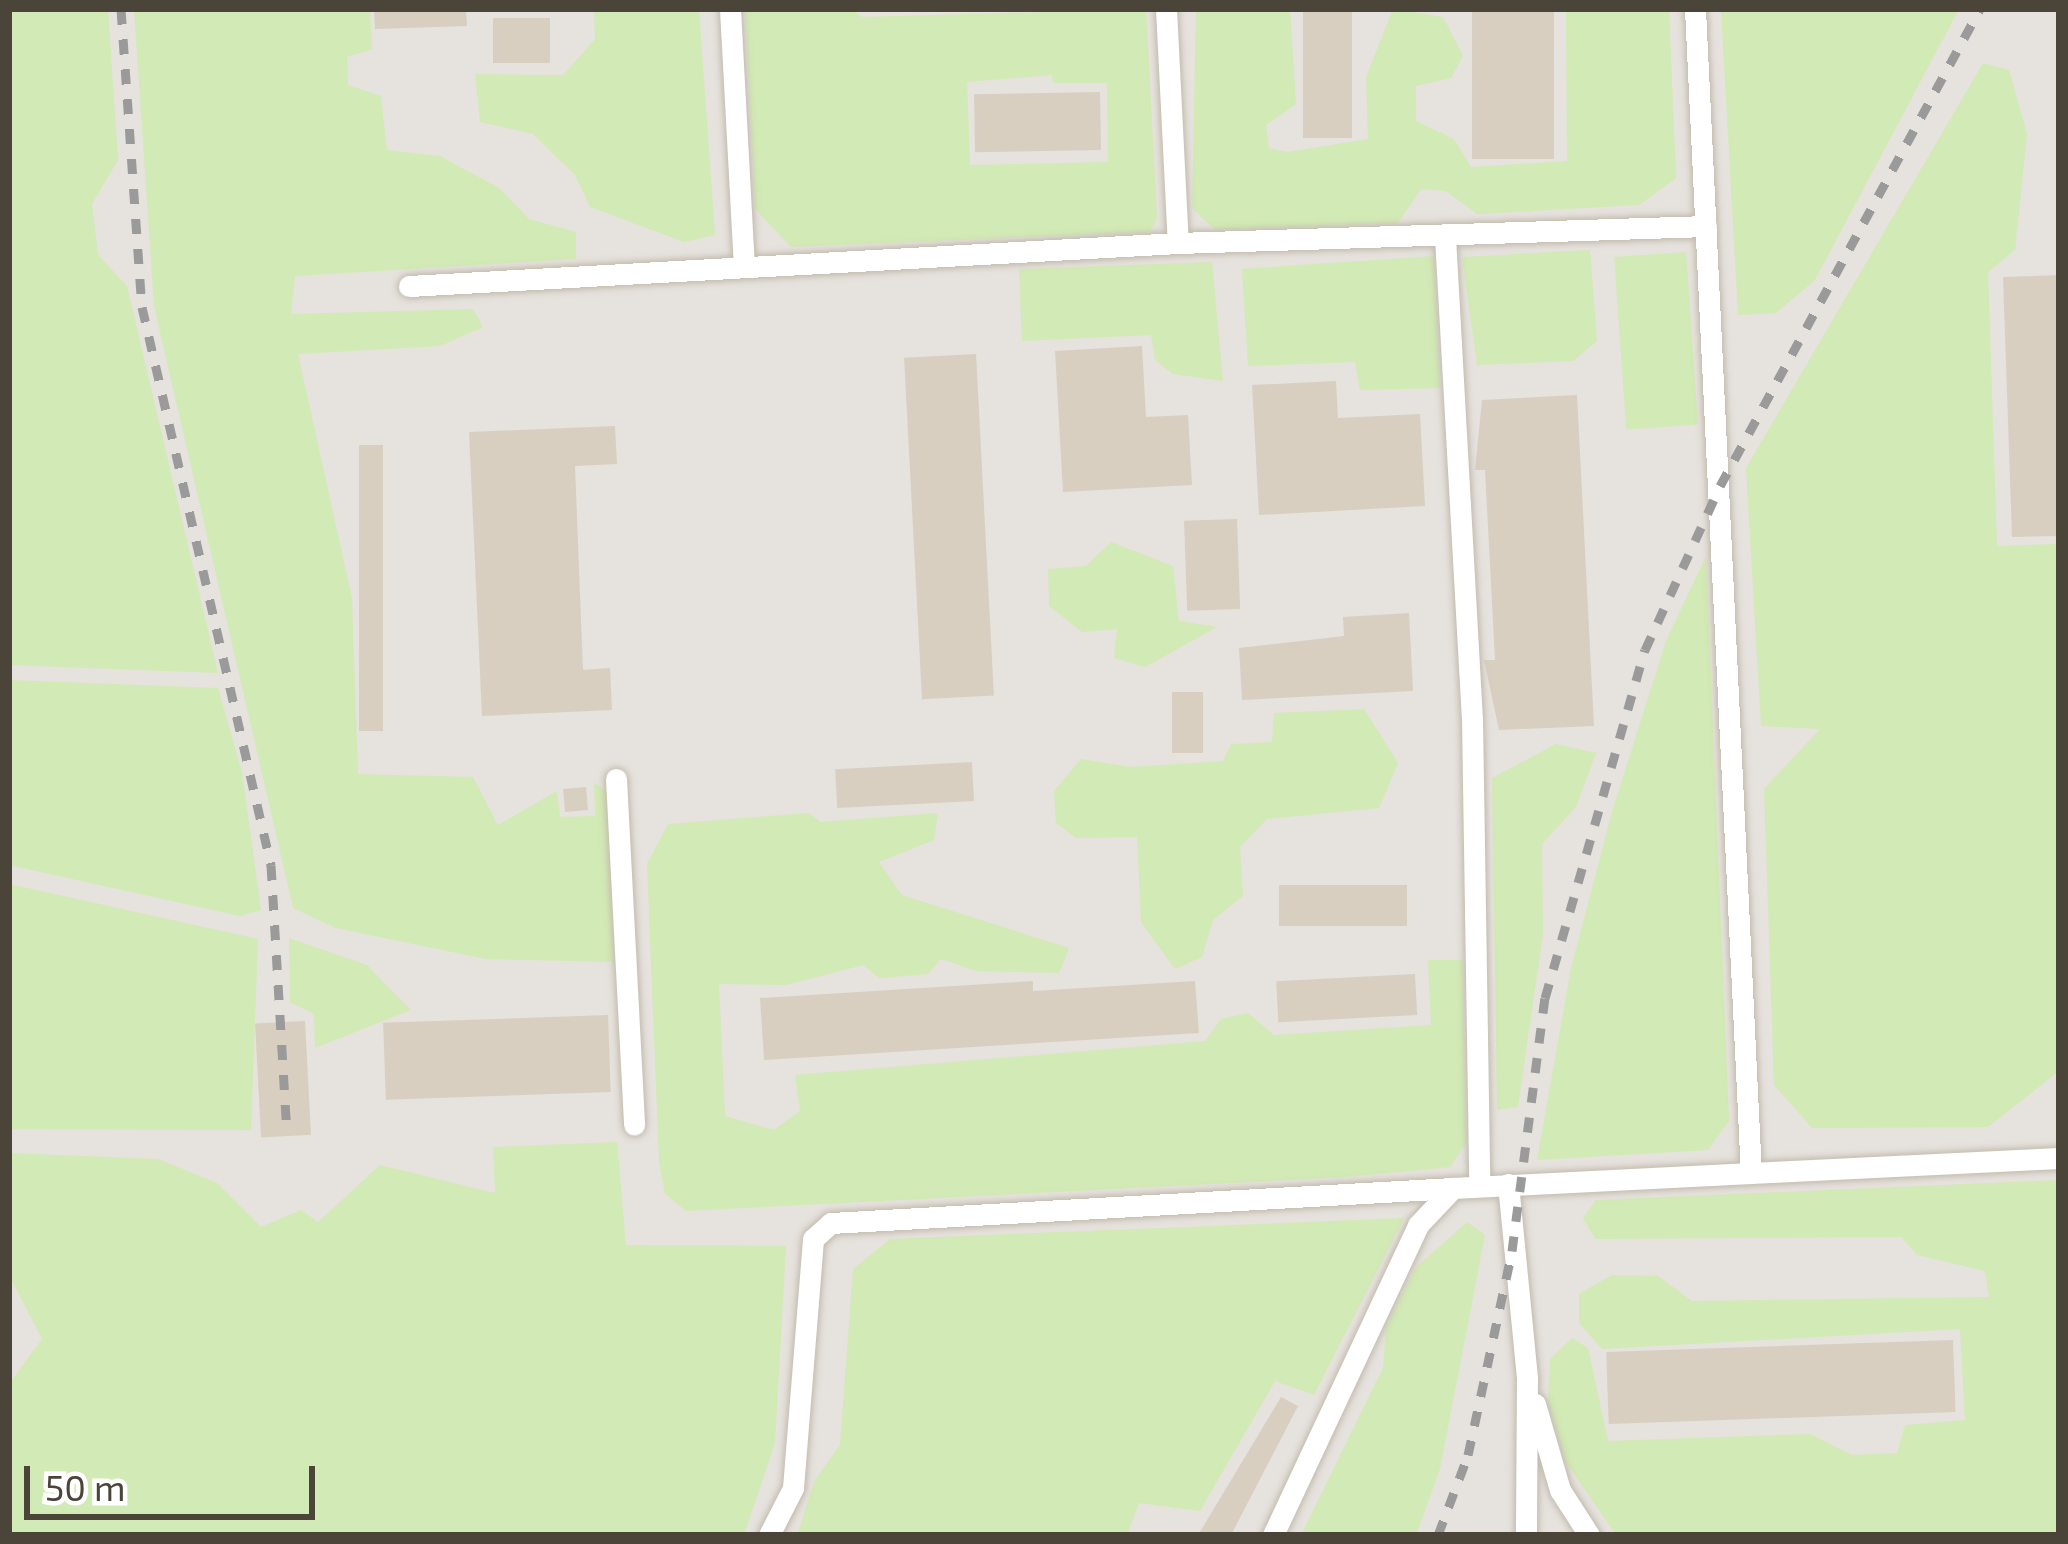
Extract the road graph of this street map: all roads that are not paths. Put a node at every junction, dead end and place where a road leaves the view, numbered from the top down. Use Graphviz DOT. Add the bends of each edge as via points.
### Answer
graph roads {
  1 [pos="730,9"];
  2 [pos="1166,9"];
  3 [pos="1695,9"];
  4 [pos="1706,226"];
  5 [pos="1445,237"];
  6 [pos="1178,243"];
  7 [pos="744,266"];
  8 [pos="409,286"];
  9 [pos="616,779"];
  10 [pos="634,1125"];
  11 [pos="2059,1158"];
  12 [pos="1751,1173"];
  13 [pos="1479,1184"];
  14 [pos="1508,1184"];
  15 [pos="1454,1188"];
  16 [pos="1527,1379"];
  17 [pos="769,1535"];
  18 [pos="1273,1535"];
  19 [pos="1526,1535"];
  20 [pos="1589,1535"];
  1 -- 7 [label="lane"];
  2 -- 6 [label="lane"];
  3 -- 4 [label="lane"];
  4 -- 5 [label="lane"];
  4 -- 12 [label="lane"];
  5 -- 6 [label="lane"];
  5 -- 13 [label="lane" via="1472,718"];
  6 -- 7 [label="lane"];
  7 -- 8 [label="lane"];
  9 -- 10 [label="lane"];
  11 -- 12 [label="lane"];
  12 -- 14 [label="lane"];
  13 -- 14 [label="lane"];
  13 -- 15 [label="lane"];
  14 -- 16 [label="lane"];
  15 -- 17 [label="lane" via="831,1223 813,1239 793,1488"];
  15 -- 18 [label="lane" via="1418,1225"];
  16 -- 19 [label="lane"];
  16 -- 20 [label="lane" via="1560,1490"];
}
